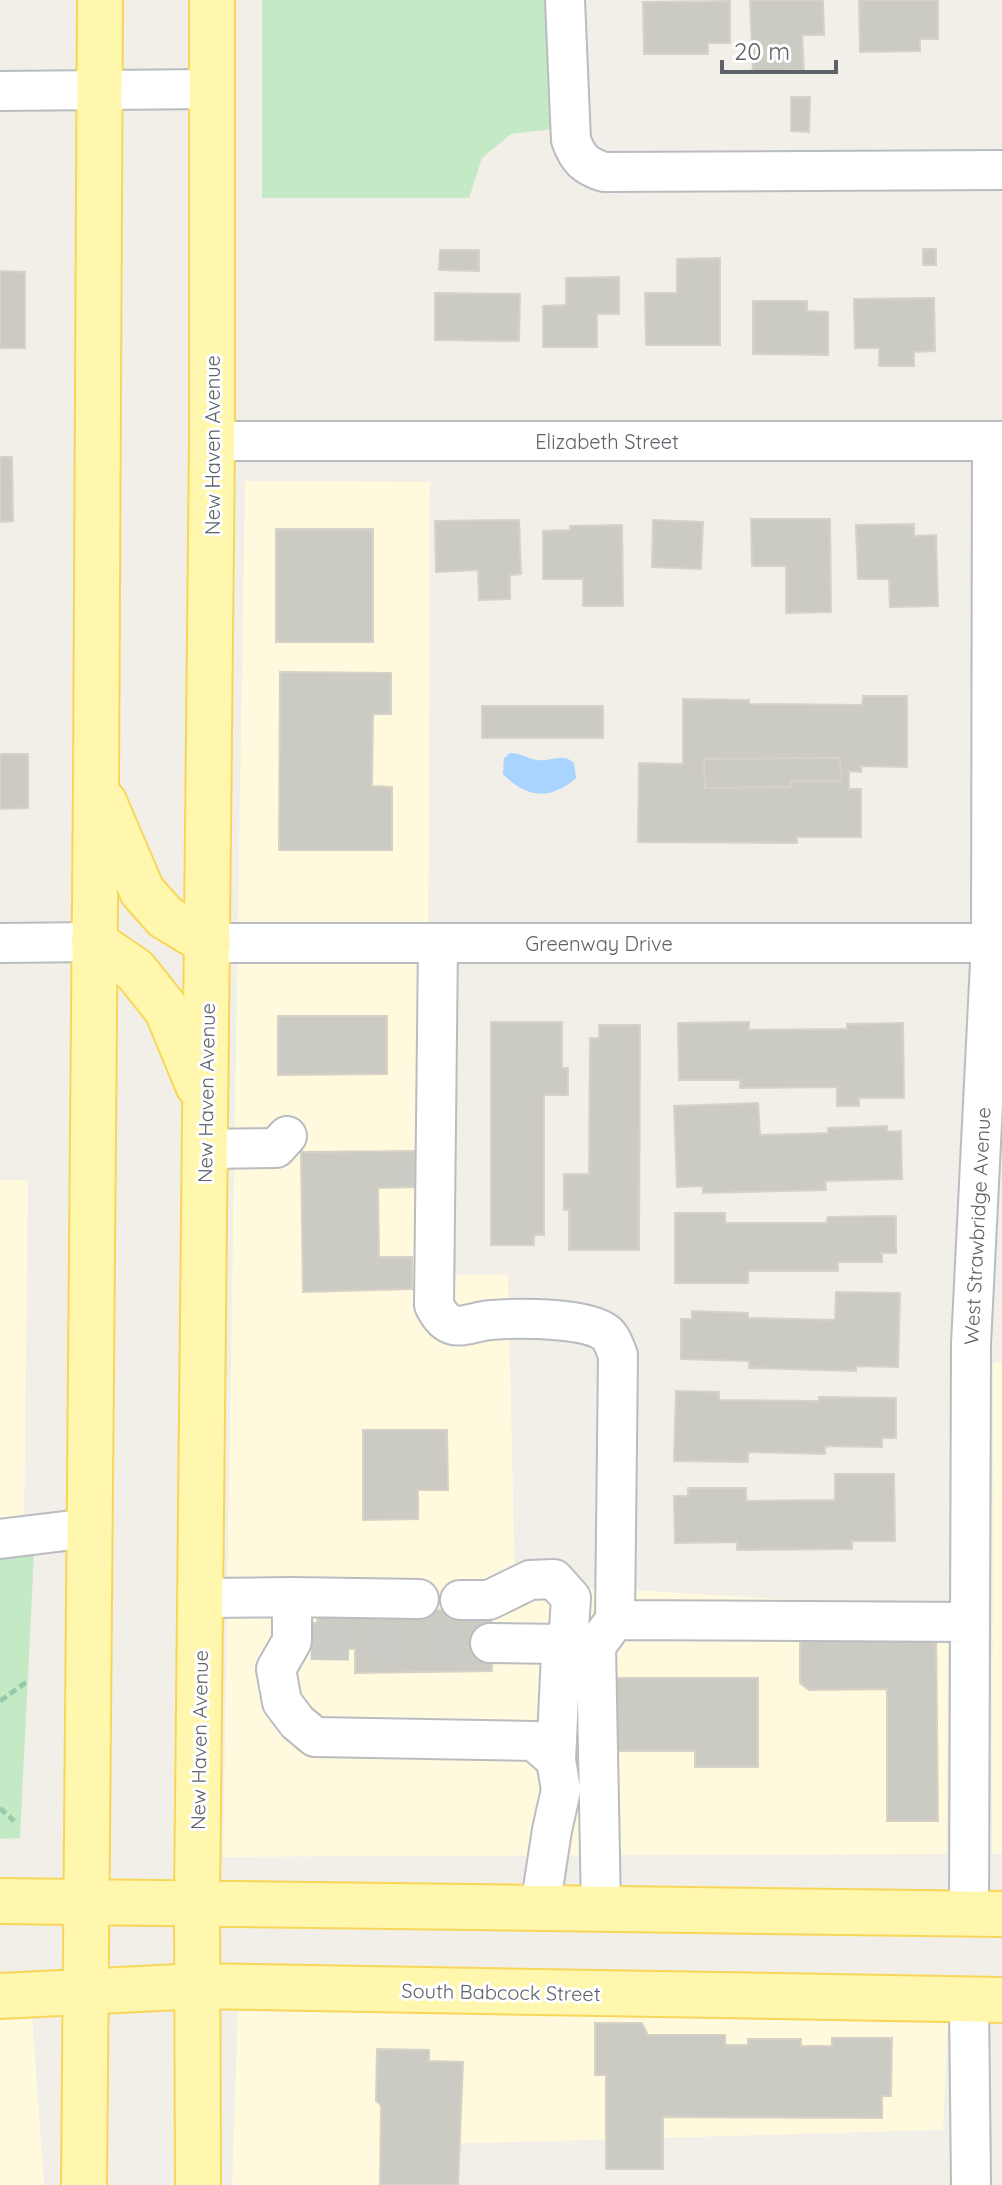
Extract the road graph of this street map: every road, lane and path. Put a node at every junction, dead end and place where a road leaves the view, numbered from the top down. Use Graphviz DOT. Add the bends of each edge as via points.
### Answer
graph roads {
  1 [pos="100,0"];
  2 [pos="212,0"];
  3 [pos="565,0"];
  4 [pos="100,89"];
  5 [pos="211,89"];
  6 [pos="0,91"];
  7 [pos="1002,170"];
  8 [pos="212,441"];
  9 [pos="997,441"];
  10 [pos="96,785"];
  11 [pos="94,942"];
  12 [pos="0,943"];
  13 [pos="208,943"];
  14 [pos="438,943"];
  15 [pos="991,943"];
  16 [pos="205,1102"];
  17 [pos="287,1136"];
  18 [pos="205,1149"];
  19 [pos="986,1343"];
  20 [pos="89,1528"];
  21 [pos="0,1539"];
  22 [pos="292,1597"];
  23 [pos="200,1598"];
  24 [pos="419,1599"];
  25 [pos="981,1599"];
  26 [pos="460,1600"];
  27 [pos="615,1620"];
  28 [pos="490,1643"];
  29 [pos="564,1644"];
  30 [pos="28,1681"];
  31 [pos="0,1701"];
  32 [pos="556,1760"];
  33 [pos="986,1796"];
  34 [pos="0,1808"];
  35 [pos="14,1821"];
  36 [pos="0,1901"];
  37 [pos="85,1901"];
  38 [pos="197,1902"];
  39 [pos="540,1908"];
  40 [pos="601,1909"];
  41 [pos="985,1914"];
  42 [pos="198,1986"];
  43 [pos="85,1993"];
  44 [pos="0,1996"];
  45 [pos="992,1999"];
  46 [pos="84,2185"];
  47 [pos="198,2185"];
  48 [pos="971,2185"];
  1 -- 4 [label="main road"];
  2 -- 5 [label="main road, New Haven Avenue"];
  3 -- 7 [label="street" via="571,140 589,167 604,172"];
  4 -- 5 [label="street"];
  4 -- 6 [label="street"];
  4 -- 10 [label="main road"];
  5 -- 8 [label="main road, New Haven Avenue"];
  8 -- 9 [label="street, Elizabeth Street"];
  8 -- 13 [label="main road, New Haven Avenue"];
  9 -- 15 [label="street, West Strawbridge Avenue"];
  10 -- 11 [label="main road"];
  10 -- 13 [label="main road" via="142,891 165,917"];
  11 -- 12 [label="street"];
  11 -- 16 [label="main road" via="135,970 167,1010"];
  11 -- 20 [label="main road"];
  13 -- 14 [label="street, Greenway Drive"];
  13 -- 16 [label="main road, New Haven Avenue"];
  14 -- 15 [label="street, Greenway Drive"];
  14 -- 27 [label="street" via="434,1305 453,1325 564,1320 589,1324 608,1335 618,1355"];
  15 -- 19 [label="street, West Strawbridge Avenue"];
  16 -- 18 [label="main road, New Haven Avenue"];
  17 -- 18 [label="street" via="276,1148"];
  18 -- 23 [label="main road, New Haven Avenue"];
  19 -- 25 [label="street, West Strawbridge Avenue"];
  20 -- 21 [label="street"];
  20 -- 37 [label="main road"];
  22 -- 23 [label="street"];
  22 -- 24 [label="street"];
  22 -- 32 [label="street" via="302,1641 276,1669 282,1702 315,1737 534,1741"];
  23 -- 38 [label="main road, New Haven Avenue"];
  25 -- 27 [label="street"];
  25 -- 33 [label="street, West Strawbridge Avenue"];
  26 -- 29 [label="street" via="489,1600 530,1580 554,1579 571,1598"];
  27 -- 40 [label="street" via="596,1646"];
  28 -- 29 [label="street"];
  29 -- 32 [label="street"];
  30 -- 31 [label="path"];
  32 -- 39 [label="street" via="561,1790"];
  33 -- 41 [label="street, West Strawbridge Avenue"];
  34 -- 35 [label="path"];
  36 -- 37 [label="main road"];
  37 -- 38 [label="main road"];
  37 -- 43 [label="main road"];
  38 -- 39 [label="main road"];
  38 -- 42 [label="main road, New Haven Avenue"];
  39 -- 40 [label="main road"];
  40 -- 41 [label="main road"];
  42 -- 43 [label="main road, South Babcock Street"];
  42 -- 45 [label="main road, South Babcock Street"];
  42 -- 47 [label="main road, New Haven Avenue"];
  43 -- 44 [label="main road, South Babcock Street"];
  43 -- 46 [label="main road"];
  45 -- 48 [label="street"];
}
